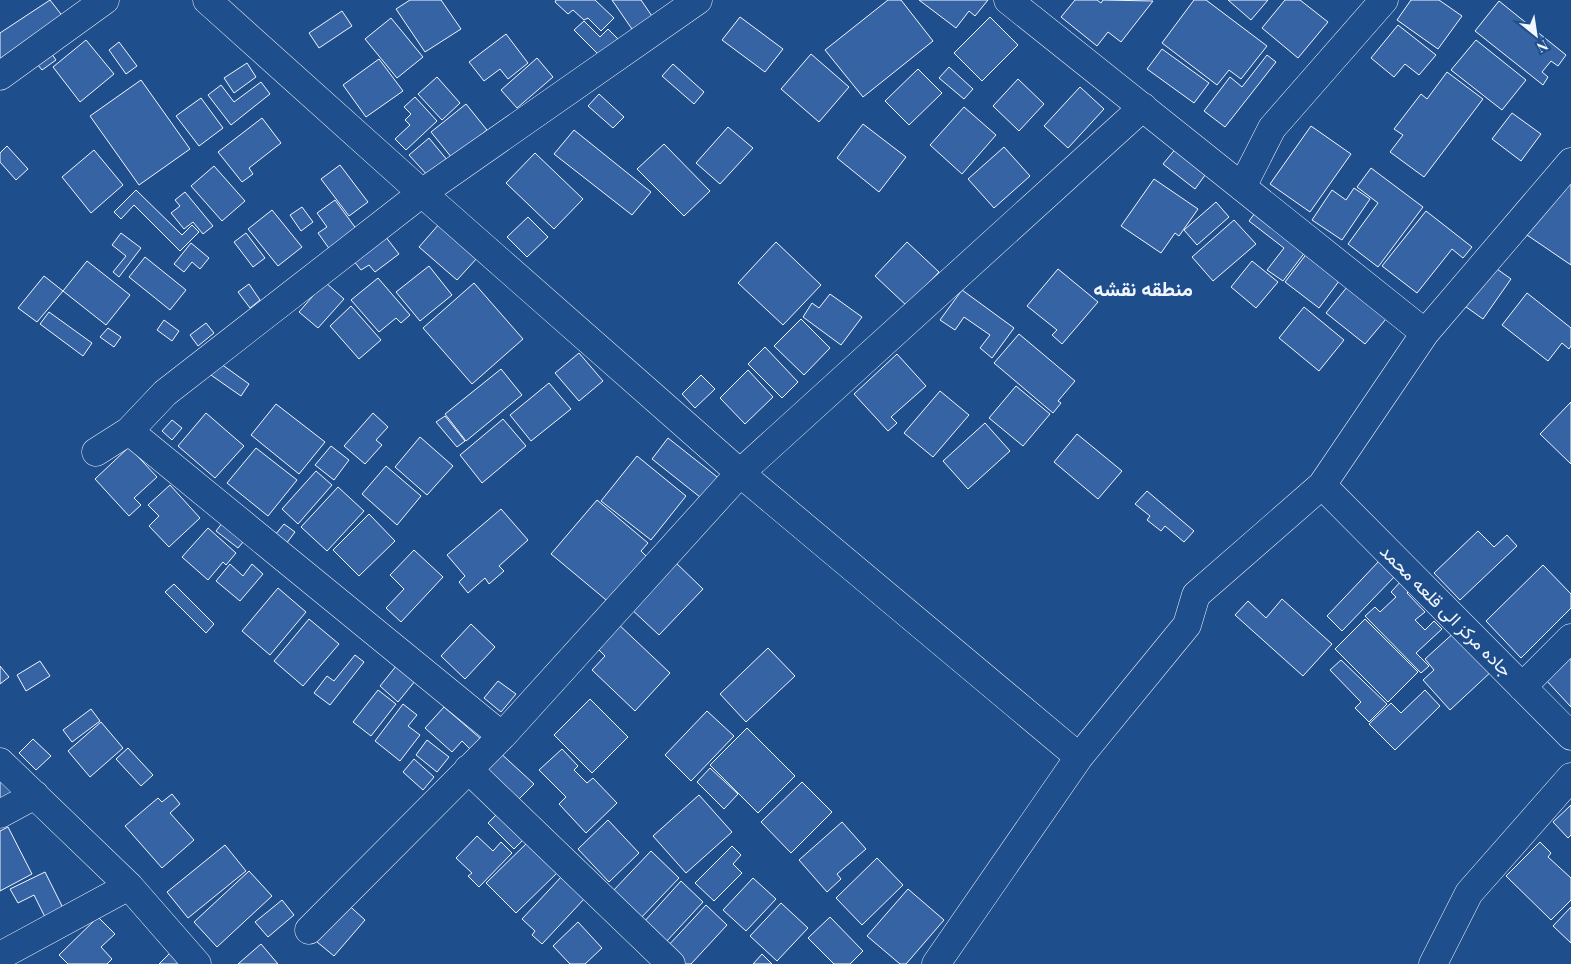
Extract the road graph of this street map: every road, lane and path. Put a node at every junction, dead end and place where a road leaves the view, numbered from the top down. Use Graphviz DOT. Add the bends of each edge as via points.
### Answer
graph roads {
  1 [pos="105,0"];
  2 [pos="207,0"];
  3 [pos="698,0"];
  4 [pos="1008,0"];
  5 [pos="1384,0"];
  6 [pos="0,76"];
  7 [pos="1143,106"];
  8 [pos="1571,162"];
  9 [pos="1242,186"];
  10 [pos="422,193"];
  11 [pos="1426,333"];
  12 [pos="129,431"];
  13 [pos="96,452"];
  14 [pos="740,473"];
  15 [pos="1322,485"];
  16 [pos="1571,638"];
  17 [pos="1522,687"];
  18 [pos="502,736"];
  19 [pos="1571,736"];
  20 [pos="1079,757"];
  21 [pos="0,762"];
  22 [pos="468,770"];
  23 [pos="1571,777"];
  24 [pos="35,796"];
  25 [pos="0,814"];
  26 [pos="129,886"];
  27 [pos="310,930"];
  28 [pos="0,956"];
  29 [pos="197,964"];
  30 [pos="671,964"];
  31 [pos="936,964"];
  32 [pos="1433,964"];
  1 -- 6 [label="street"];
  2 -- 10 [label="street"];
  3 -- 10 [label="street"];
  4 -- 7 [label="street"];
  5 -- 9 [label="street" via="1272,128"];
  7 -- 9 [label="street"];
  7 -- 14 [label="street"];
  8 -- 11 [label="street"];
  9 -- 11 [label="street"];
  10 -- 12 [label="street" via="164,393"];
  10 -- 14 [label="street"];
  11 -- 15 [label="street"];
  12 -- 13 [label="street"];
  12 -- 18 [label="street"];
  14 -- 18 [label="street"];
  14 -- 20 [label="street"];
  15 -- 17 [label="street, جاده مرکز الی قلعه محمد"];
  15 -- 20 [label="street" via="1196,595 1187,625"];
  16 -- 17 [label="street"];
  17 -- 19 [label="street, جاده مرکز الی قلعه محمد"];
  18 -- 22 [label="street"];
  20 -- 31 [label="street"];
  21 -- 24 [label="street"];
  22 -- 27 [label="street"];
  22 -- 30 [label="street"];
  23 -- 32 [label="street" via="1469,893"];
  24 -- 25 [label="street"];
  24 -- 26 [label="street"];
  26 -- 28 [label="street"];
  26 -- 29 [label="street"];
}
